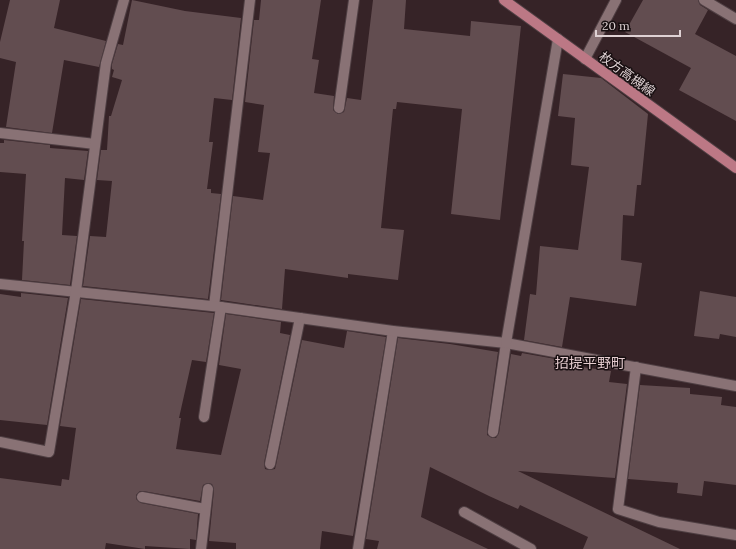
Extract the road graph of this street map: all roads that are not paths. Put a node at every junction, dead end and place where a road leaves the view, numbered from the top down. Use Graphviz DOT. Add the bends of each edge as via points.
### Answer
graph roads {
  1 [pos="124,0"];
  2 [pos="250,0"];
  3 [pos="354,0"];
  4 [pos="504,0"];
  5 [pos="616,0"];
  6 [pos="704,0"];
  7 [pos="736,20"];
  8 [pos="558,39"];
  9 [pos="585,59"];
  10 [pos="339,108"];
  11 [pos="0,133"];
  12 [pos="95,144"];
  13 [pos="736,168"];
  14 [pos="0,284"];
  15 [pos="76,291"];
  16 [pos="217,306"];
  17 [pos="300,318"];
  18 [pos="393,331"];
  19 [pos="506,343"];
  20 [pos="636,368"];
  21 [pos="736,386"];
  22 [pos="204,417"];
  23 [pos="493,432"];
  24 [pos="0,442"];
  25 [pos="270,464"];
  26 [pos="208,489"];
  27 [pos="142,496"];
  28 [pos="205,509"];
  29 [pos="464,512"];
  30 [pos="736,535"];
  31 [pos="200,549"];
  32 [pos="358,549"];
  33 [pos="531,549"];
  1 -- 12 [label="street" via="106,63"];
  2 -- 16 [label="street"];
  3 -- 10 [label="street"];
  4 -- 8 [label="main road, 枚方高槻線"];
  5 -- 9 [label="street"];
  6 -- 7 [label="street"];
  8 -- 9 [label="main road, 枚方高槻線"];
  8 -- 19 [label="street"];
  9 -- 13 [label="main road, 枚方高槻線"];
  11 -- 12 [label="street"];
  12 -- 15 [label="street"];
  14 -- 15 [label="street"];
  15 -- 16 [label="street"];
  15 -- 24 [label="street" via="49,452"];
  16 -- 17 [label="street"];
  16 -- 22 [label="street"];
  17 -- 18 [label="street"];
  17 -- 25 [label="street"];
  18 -- 19 [label="street"];
  18 -- 32 [label="street"];
  19 -- 20 [label="street"];
  19 -- 23 [label="street"];
  20 -- 21 [label="street"];
  20 -- 30 [label="street" via="618,509 659,522"];
  26 -- 28 [label="street"];
  27 -- 28 [label="street"];
  28 -- 31 [label="street"];
  29 -- 33 [label="street"];
}
